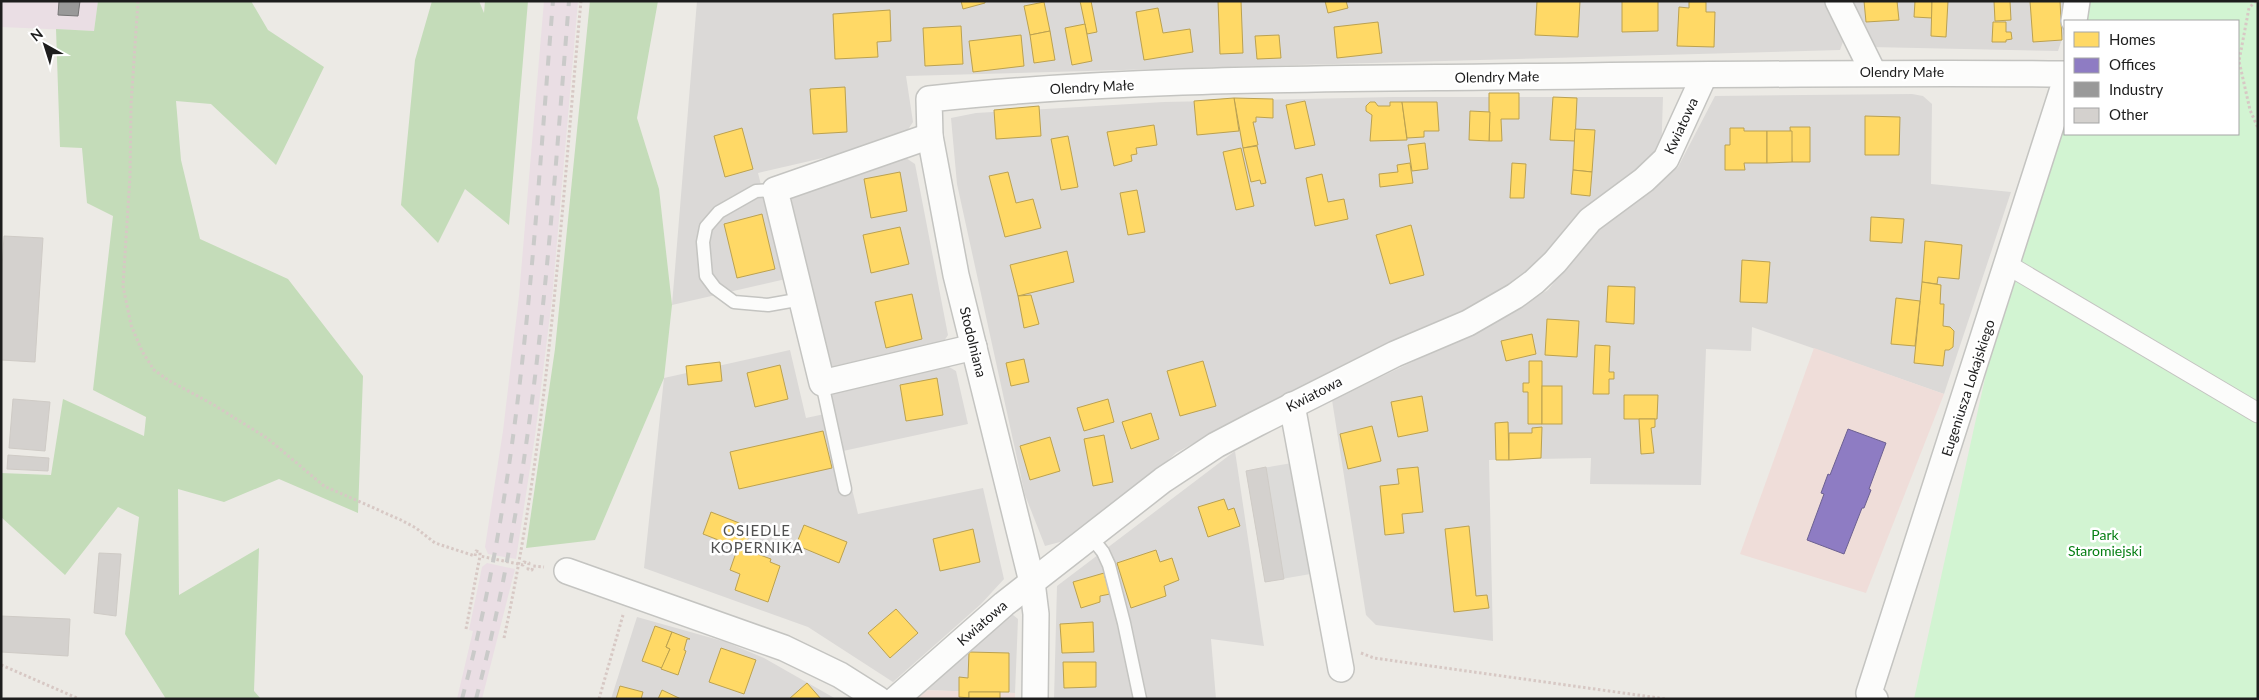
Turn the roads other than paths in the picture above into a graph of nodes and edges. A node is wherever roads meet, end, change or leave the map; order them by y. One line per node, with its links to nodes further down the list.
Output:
1 (1838, 1): 4 (street)
2 (2077, 1): 3 (street)
3 (2074, 20)
4 (1873, 72): 5 (street, Olendry Małe); 6 (street, Olendry Małe)
5 (2064, 74)
6 (1704, 76): 8 (street, Olendry Małe); 15 (street, Kwiatowa)
7 (2064, 85): 11 (street, Eugeniusza Lokajskiego)
8 (929, 99): 9 (street, Stodolniana)
9 (930, 136): 10 (street); 13 (street, Stodolniana)
10 (775, 190): 12 (street); 12 (lane)
11 (2008, 265): 16 (street); 22 (street, Eugeniusza Lokajskiego)
12 (802, 299): 14 (street)
13 (974, 347): 14 (street); 20 (street, Stodolniana)
14 (822, 383): 17 (lane)
15 (1292, 405): 18 (street, Kwiatowa); 21 (street)
16 (2258, 413)
17 (845, 489)
18 (1091, 537): 20 (street, Kwiatowa); 26 (lane)
19 (567, 571): 23 (street)
20 (1032, 582): 24 (street, Kwiatowa); 25 (street, Stodolniana)
21 (1341, 670)
22 (1872, 696)
23 (878, 699)
24 (896, 699)
25 (1035, 699)
26 (1140, 699)

